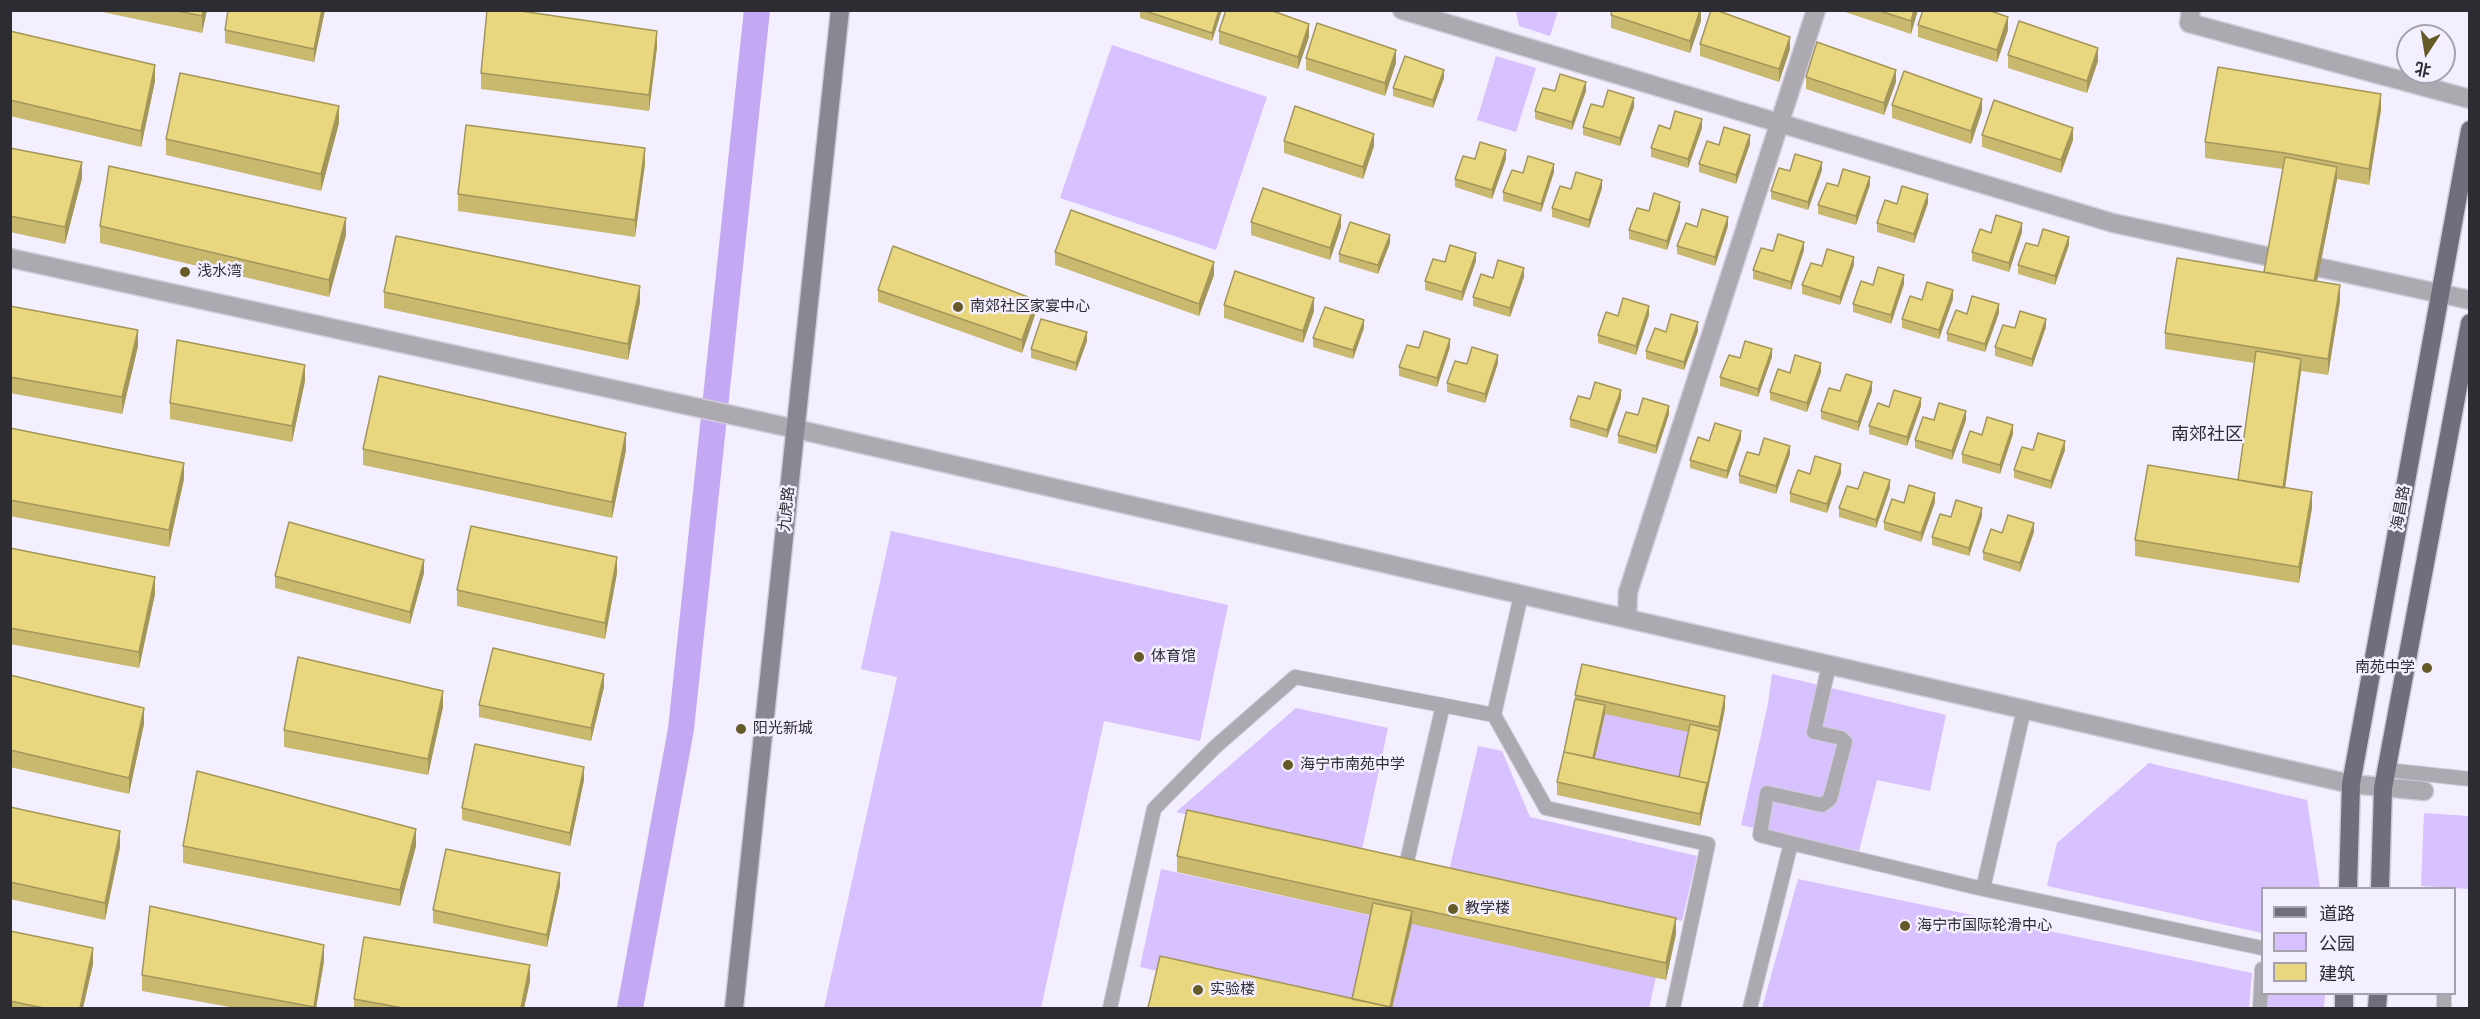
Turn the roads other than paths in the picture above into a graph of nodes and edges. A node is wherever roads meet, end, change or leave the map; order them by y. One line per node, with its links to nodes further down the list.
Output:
1 (840, 10): 12 (street, 九虎路)
2 (1402, 10): 6 (street)
3 (1816, 10): 6 (street)
4 (2191, 10): 5 (street)
5 (2469, 99)
6 (1780, 124): 9 (street); 14 (street)
7 (2469, 130): 9 (main road, 海昌路)
8 (10, 258): 12 (street)
9 (2440, 294): 10 (street); 21 (main road, 海昌路)
10 (2469, 300)
11 (2469, 323): 19 (main road)
12 (796, 429): 13 (street); 31 (street, 九虎路)
13 (1521, 595): 14 (street); 18 (lane)
14 (1627, 619): 15 (street)
15 (1829, 665): 17 (street); 24 (lane)
16 (1443, 705): 18 (lane); 25 (lane); 32 (lane)
17 (2024, 709): 21 (street); 28 (lane)
18 (1494, 715): 33 (lane)
19 (2387, 770): 20 (lane); 22 (main road)
20 (2469, 779)
21 (2351, 784): 22 (street); 26 (main road, 海昌路)
22 (2383, 788): 23 (street); 27 (main road)
23 (2424, 791)
24 (1791, 843): 28 (lane); 34 (lane)
25 (1404, 874)
26 (2348, 887)
27 (2380, 887)
28 (1983, 890): 29 (lane)
29 (2261, 948)
30 (2261, 988): 35 (lane)
31 (734, 1008)
32 (1110, 1008)
33 (1673, 1008)
34 (1750, 1008)
35 (2260, 1008)

